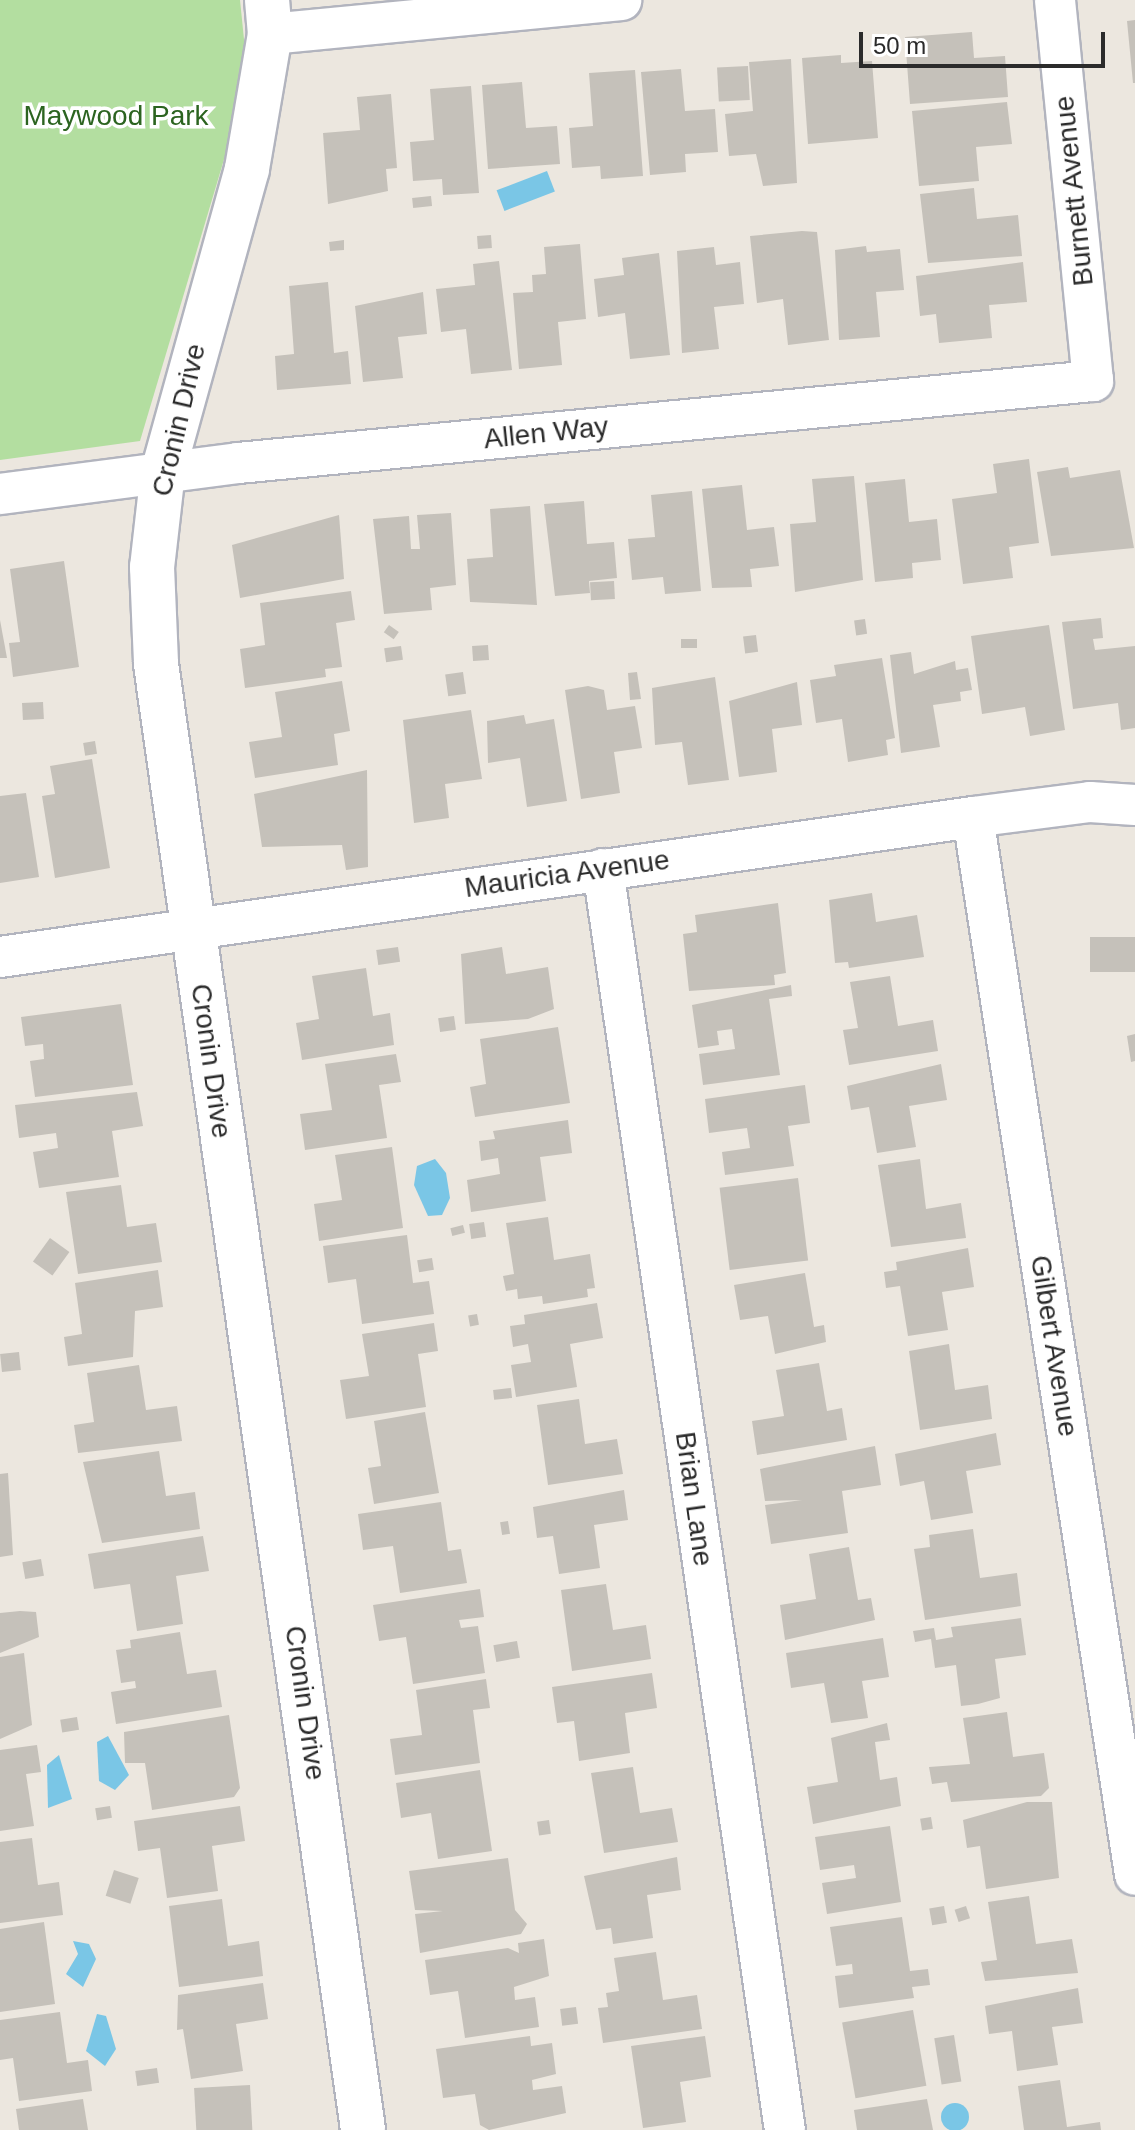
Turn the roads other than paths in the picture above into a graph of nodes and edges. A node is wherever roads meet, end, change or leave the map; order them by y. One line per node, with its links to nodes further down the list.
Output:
1 (621, 0): 3 (street)
2 (1055, 0): 4 (street, Burnett Avenue)
3 (268, 17): 5 (street, Cronin Drive)
4 (1093, 381): 5 (street, Allen Way)
5 (163, 471): 6 (street, Allen Way); 10 (street, Cronin Drive)
6 (0, 494)
7 (1135, 805): 8 (street, Mauricia Avenue)
8 (973, 817): 9 (street, Mauricia Avenue); 12 (street, Gilbert Avenue)
9 (603, 869): 10 (street, Mauricia Avenue); 14 (street, Brian Lane)
10 (192, 929): 11 (street, Mauricia Avenue); 13 (street, Cronin Drive)
11 (0, 957)
12 (1135, 1875)
13 (363, 2130)
14 (785, 2130)

